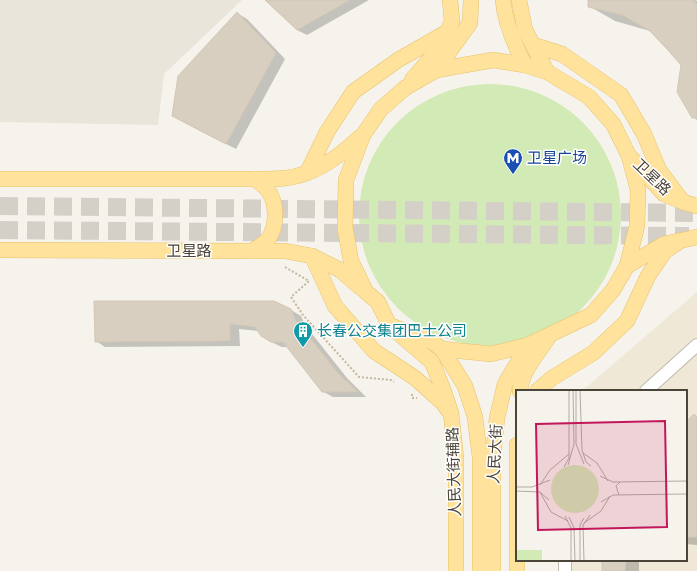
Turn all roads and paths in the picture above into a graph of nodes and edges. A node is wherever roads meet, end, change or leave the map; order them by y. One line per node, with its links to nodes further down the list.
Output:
1 (450, 0): 5 (main road)
2 (471, 0): 8 (main road)
3 (503, 0): 7 (main road)
4 (519, 0): 6 (main road)
5 (447, 32): 10 (main road); 13 (main road)
6 (532, 44): 9 (main road); 16 (main road)
7 (525, 65): 8 (main road); 9 (main road)
8 (436, 70): 10 (main road)
9 (547, 72): 12 (main road)
10 (405, 88): 11 (main road)
11 (363, 134): 13 (main road); 24 (main road)
12 (629, 156): 16 (main road, 卫星路); 22 (main road)
13 (307, 173): 15 (main road)
14 (0, 179): 15 (main road)
15 (255, 179): 20 (main road)
16 (690, 204)
17 (697, 237): 18 (main road)
18 (680, 241): 22 (main road); 32 (main road)
19 (0, 250): 20 (main road, 卫星路)
20 (252, 251): 21 (main road, 卫星路)
21 (312, 256): 24 (main road, 卫星路); 36 (main road)
22 (627, 266): 26 (main road)
23 (285, 267): 30 (path)
24 (366, 292): 25 (main road)
25 (389, 325): 29 (main road); 36 (main road, 人民大街辅路)
26 (550, 335): 27 (main road); 31 (main road)
27 (528, 345): 29 (main road); 39 (main road, 人民大街)
28 (697, 345): 33 (lane)
29 (442, 349): 38 (main road, 人民大街)
30 (396, 383)
31 (520, 390)
32 (538, 390)
33 (647, 390)
34 (413, 391): 35 (path)
35 (418, 399)
36 (450, 413): 37 (main road, 人民大街辅路)
37 (456, 571)
38 (480, 571)
39 (493, 571)

